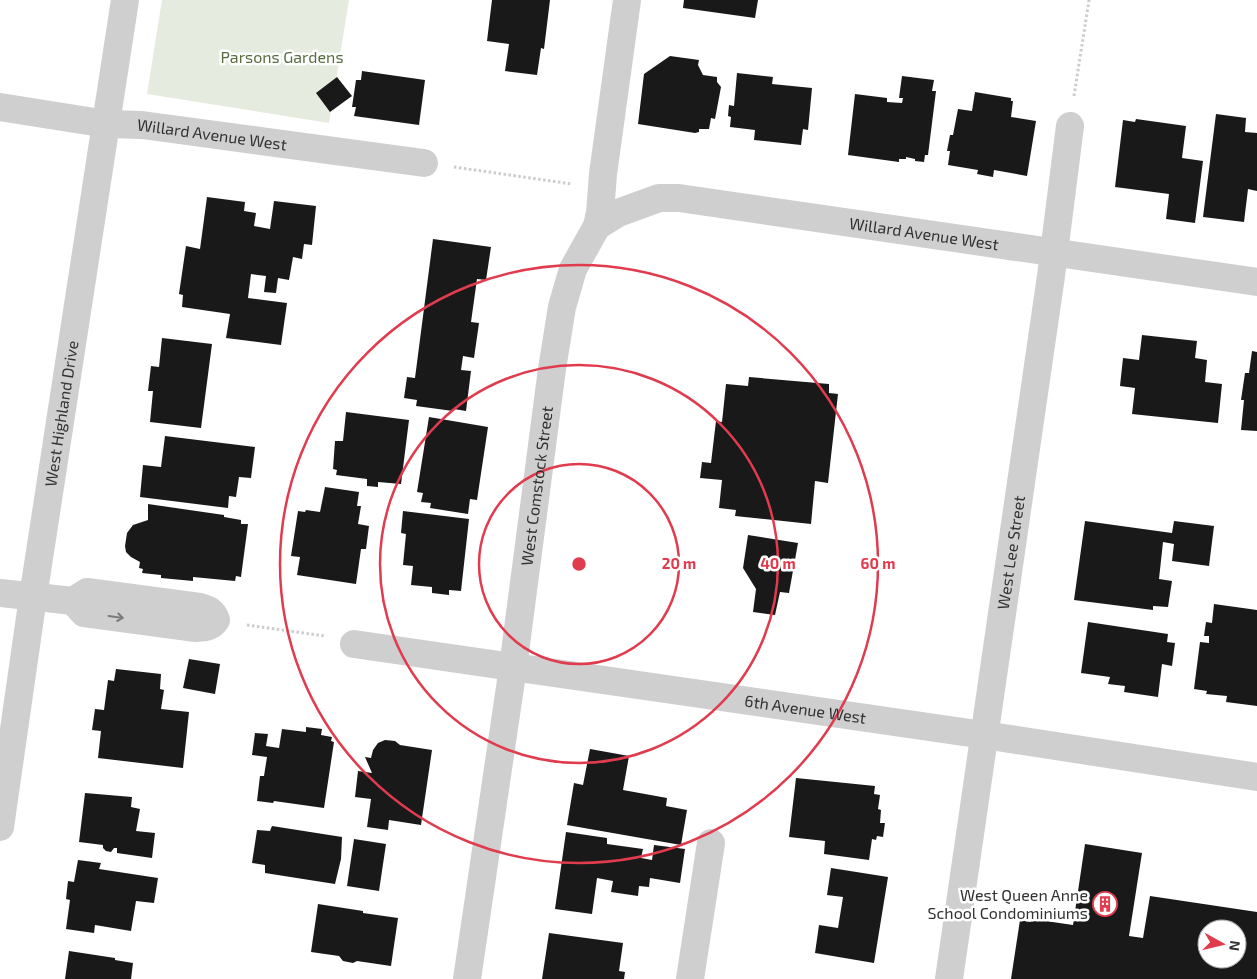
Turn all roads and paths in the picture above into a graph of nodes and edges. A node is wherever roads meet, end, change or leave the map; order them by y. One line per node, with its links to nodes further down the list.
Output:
1 (125, 0): 6 (street, West Highland Drive)
2 (626, 0): 9 (street, West Comstock Street)
3 (1088, 0): 5 (path)
4 (0, 107): 6 (street, Willard Avenue West)
5 (1072, 113): 10 (street, West Lee Street)
6 (107, 124): 7 (street, Willard Avenue West); 13 (street, West Highland Drive)
7 (435, 165): 8 (path)
8 (576, 184)
9 (597, 226): 10 (street, Willard Avenue West); 18 (street, West Comstock Street)
10 (1054, 253): 11 (street, Willard Avenue West); 19 (street, West Lee Street)
11 (1257, 282)
12 (0, 593): 13 (street)
13 (33, 597): 14 (street); 21 (street, West Highland Drive)
14 (73, 601)
15 (241, 624): 16 (path)
16 (327, 637)
17 (354, 644): 18 (street, 6th Avenue West)
18 (513, 668): 19 (street, 6th Avenue West); 23 (street, West Comstock Street)
19 (984, 735): 20 (street, 6th Avenue West); 25 (street, West Lee Street)
20 (1257, 777)
21 (0, 827)
22 (711, 844): 24 (street)
23 (467, 979)
24 (690, 979)
25 (949, 979)

